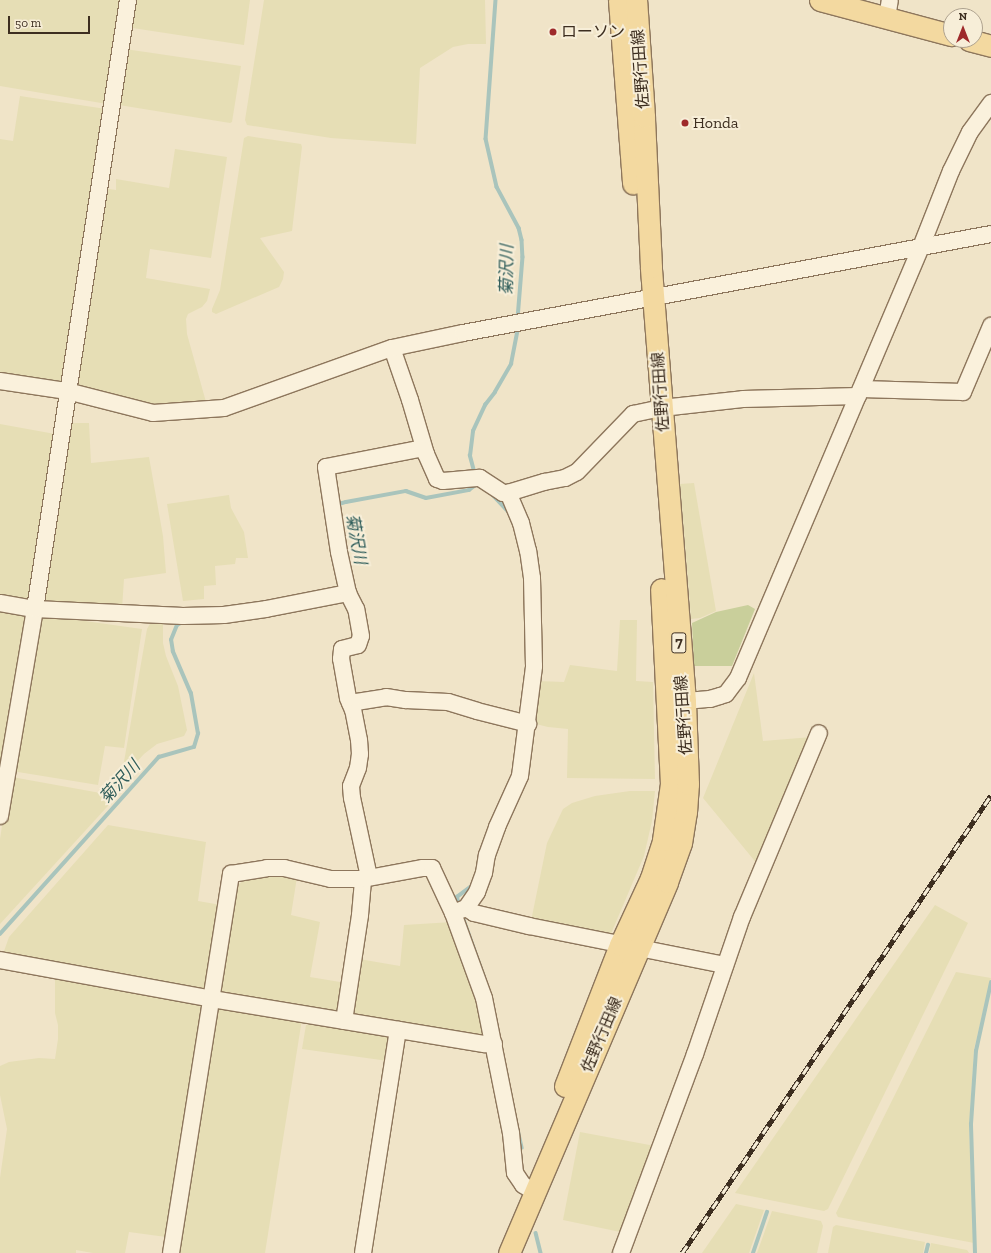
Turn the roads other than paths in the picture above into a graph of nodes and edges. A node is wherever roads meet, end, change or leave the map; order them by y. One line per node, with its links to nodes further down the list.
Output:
1 (128, 0): 14 (street)
2 (619, 0): 10 (main road, 佐野行田線 / 7)
3 (636, 0): 10 (main road, 佐野行田線 / 7)
4 (820, 0): 5 (main road)
5 (888, 9): 6 (main road)
6 (943, 32)
7 (991, 103): 9 (street)
8 (991, 234): 9 (street)
9 (921, 247): 10 (street); 15 (street)
10 (648, 298): 12 (street); 16 (main road, 佐野行田線 / 7)
11 (991, 326): 15 (street)
12 (392, 348): 14 (street); 17 (street)
13 (0, 381): 14 (street)
14 (67, 391): 21 (street)
15 (859, 393): 16 (street); 22 (street)
16 (656, 410): 18 (street); 22 (main road, 佐野行田線 / 7)
17 (426, 454): 18 (street); 19 (street)
18 (508, 493): 24 (street)
19 (348, 593): 21 (street); 23 (street)
20 (0, 603): 21 (street)
21 (35, 609): 26 (street)
22 (676, 702): 29 (main road, 佐野行田線 / 7)
23 (350, 703): 24 (street); 27 (street)
24 (528, 724): 28 (street)
25 (819, 733): 31 (street)
26 (0, 816)
27 (366, 878): 28 (street); 32 (street); 33 (street)
28 (460, 910): 29 (street); 35 (street)
29 (630, 946): 31 (street); 36 (main road, 佐野行田線 / 7)
30 (0, 960): 32 (street)
31 (725, 965): 41 (street)
32 (212, 999): 33 (street); 37 (street)
33 (344, 1021): 34 (street)
34 (398, 1030): 35 (street); 38 (street)
35 (494, 1044): 36 (street)
36 (529, 1188): 39 (main road, 佐野行田線 / 7); 40 (main road, 佐野行田線 / 7)
37 (171, 1253)
38 (363, 1253)
39 (495, 1253)
40 (509, 1253)
41 (621, 1253)

